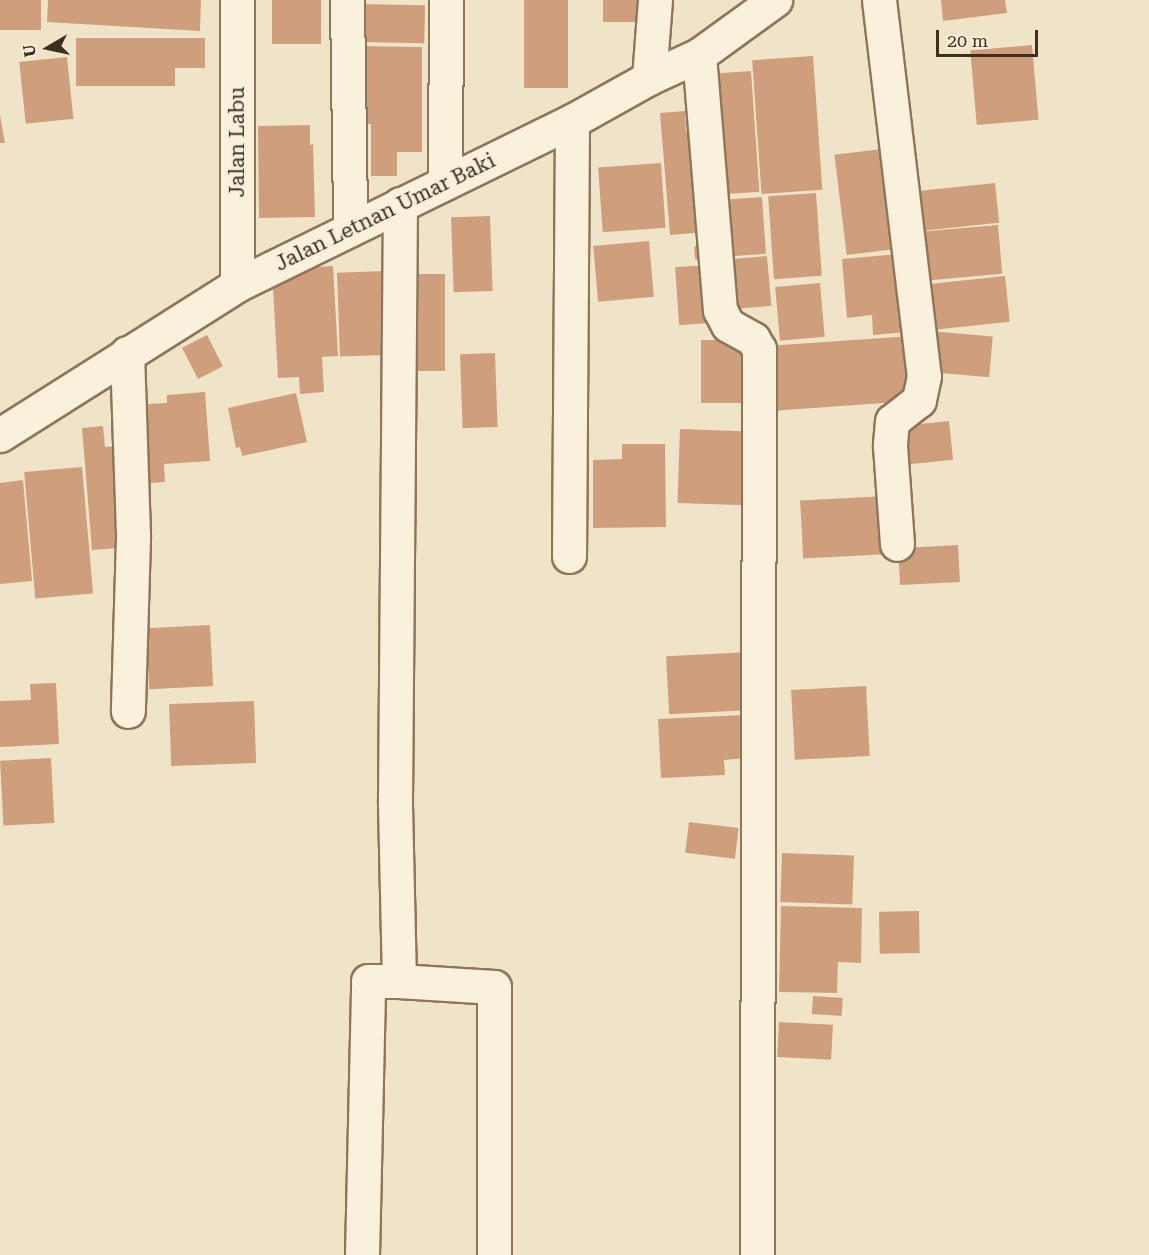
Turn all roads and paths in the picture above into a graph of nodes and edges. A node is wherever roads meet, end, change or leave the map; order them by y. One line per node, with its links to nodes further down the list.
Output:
1 (237, 0): 13 (street, Jalan Labu)
2 (347, 0): 12 (street)
3 (446, 0): 10 (street)
4 (655, 0): 8 (street)
5 (775, 0): 7 (street, Jalan Letnan Umar Baki)
6 (879, 0): 16 (street)
7 (699, 55): 8 (street, Jalan Letnan Umar Baki); 22 (street)
8 (649, 78): 9 (street, Jalan Letnan Umar Baki)
9 (572, 121): 10 (street, Jalan Letnan Umar Baki); 17 (street)
10 (445, 183): 11 (street, Jalan Letnan Umar Baki)
11 (400, 204): 12 (street, Jalan Letnan Umar Baki); 19 (street)
12 (350, 228): 13 (street, Jalan Letnan Umar Baki)
13 (237, 285): 14 (street, Jalan Letnan Umar Baki)
14 (127, 353): 15 (street, Jalan Letnan Umar Baki); 18 (street)
15 (0, 435)
16 (897, 544)
17 (569, 556)
18 (128, 711)
19 (399, 981): 20 (street); 21 (street)
20 (362, 1255)
21 (494, 1255)
22 (758, 1255)

